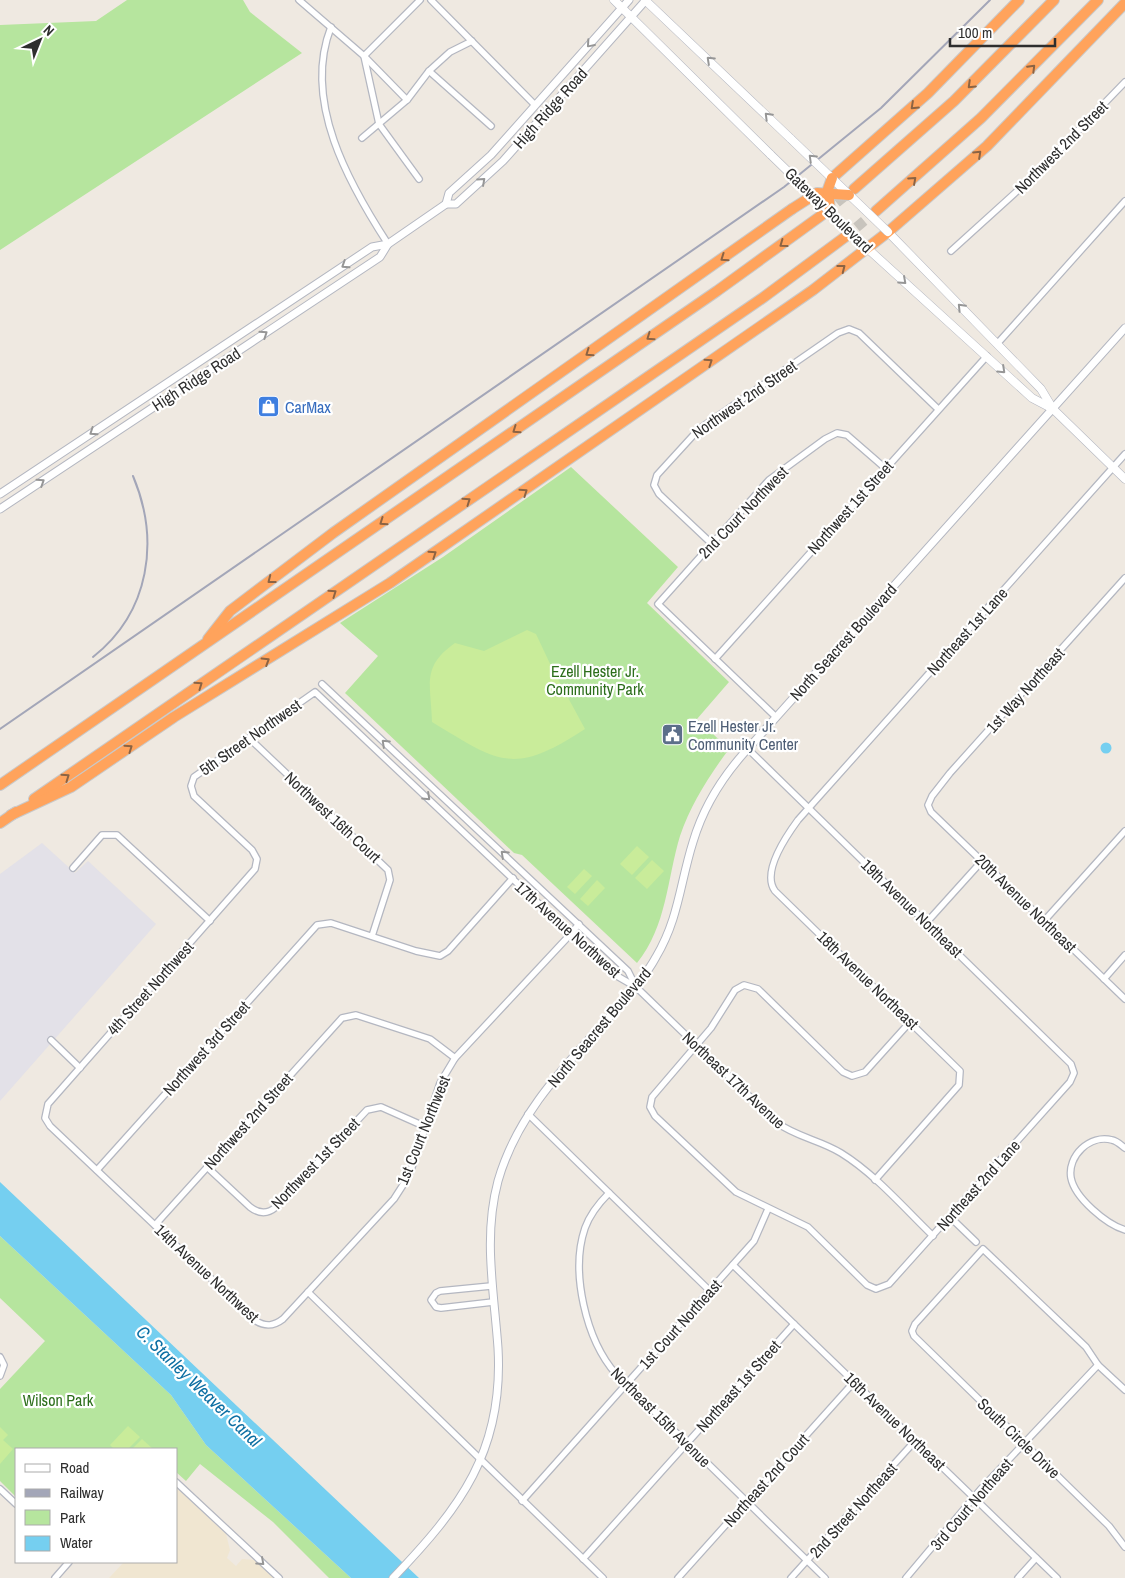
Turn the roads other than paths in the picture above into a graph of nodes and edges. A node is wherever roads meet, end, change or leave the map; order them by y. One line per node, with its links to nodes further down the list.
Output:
1 (299, 0): 13 (street)
2 (420, 0): 15 (street)
3 (431, 0): 14 (street)
4 (614, 0): 11 (main road, Gateway Boulevard)
5 (629, 0): 11 (street, High Ridge Road)
6 (646, 0): 12 (street, High Ridge Road); 25 (main road, Gateway Boulevard, one-way to 6, bridge)
7 (1020, 0): 25 (highway, one-way to 25)
8 (1054, 0): 28 (highway, one-way to 28)
9 (1098, 0): 32 (highway, one-way to 9)
10 (1125, 3): 34 (highway, one-way to 10)
11 (622, 8): 12 (main road, Gateway Boulevard); 19 (street, High Ridge Road, one-way to 19)
12 (631, 17): 24 (street, High Ridge Road); 29 (main road, Gateway Boulevard, bridge)
13 (330, 27): 15 (street); 36 (street)
14 (472, 41): 16 (street); 19 (street)
15 (364, 56): 18 (street); 20 (street)
16 (429, 72): 18 (street); 21 (street)
17 (1125, 82): 38 (street, Northwest 2nd Street)
18 (407, 100): 20 (street)
19 (535, 105): 23 (street, High Ridge Road)
20 (379, 124): 22 (street); 26 (street)
21 (491, 126)
22 (362, 138)
23 (505, 140): 24 (street); 31 (street, High Ridge Road)
24 (514, 149): 31 (street, High Ridge Road, one-way to 24)
25 (835, 175): 27 (highway, bridge); 28 (main road, Gateway Boulevard, bridge)
26 (419, 179)
27 (828, 192): 28 (highway, bridge); 29 (highway, bridge); 33 (highway, bridge)
28 (851, 192): 34 (main road, Gateway Boulevard, bridge)
29 (812, 194): 33 (main road, Gateway Boulevard, bridge); 56 (highway, one-way to 56, bridge)
30 (1125, 201): 42 (street)
31 (446, 204): 36 (street, High Ridge Road)
32 (876, 211)
33 (826, 213): 37 (main road, Gateway Boulevard, bridge); 56 (highway, one-way to 56)
34 (888, 232): 37 (highway); 42 (main road, Gateway Boulevard, one-way to 34)
35 (845, 237): 66 (highway, one-way to 35)
36 (388, 244): 39 (street, High Ridge Road, one-way to 39); 40 (street, High Ridge Road)
37 (868, 248): 43 (main road, Gateway Boulevard, one-way to 43); 66 (highway, one-way to 37)
38 (951, 250)
39 (296, 297): 40 (street); 46 (street, High Ridge Road)
40 (302, 308): 47 (street, High Ridge Road, one-way to 40)
41 (1125, 328): 45 (street, North Seacrest Boulevard)
42 (997, 344): 45 (main road, Gateway Boulevard)
43 (987, 356): 44 (street, Northwest 1st Street); 45 (main road, Gateway Boulevard, one-way to 45)
44 (938, 409): 50 (street, Northwest 1st Street); 54 (street, Northwest 2nd Street)
45 (1053, 409): 49 (main road, Gateway Boulevard); 60 (street, North Seacrest Boulevard)
46 (113, 419): 47 (street); 52 (street, High Ridge Road, one-way to 52)
47 (120, 430): 53 (street, High Ridge Road, one-way to 47)
48 (1125, 454): 49 (street, Northeast 1st Lane)
49 (1113, 467): 51 (main road, Gateway Boulevard); 65 (street, Northeast 1st Lane)
50 (885, 468): 54 (street, 2nd Court Northwest); 57 (street, Northwest 1st Street)
51 (1125, 479)
52 (0, 494): 53 (street)
53 (3, 507)
54 (711, 543): 57 (street, 2nd Court Northwest)
55 (1125, 578): 64 (street, 1st Way Northeast)
56 (201, 648): 63 (highway)
57 (715, 659): 60 (street)
58 (322, 684): 76 (street, 17th Avenue Northwest, one-way to 58)
59 (315, 692): 61 (street, 5th Street Northwest); 72 (street, 17th Avenue Northwest, one-way to 72)
60 (776, 717): 62 (street, North Seacrest Boulevard)
61 (248, 738): 69 (street, 5th Street Northwest); 78 (street, Northwest 16th Court)
62 (748, 749): 65 (street, 19th Avenue Northeast); 81 (street, North Seacrest Boulevard)
63 (0, 785)
64 (928, 805): 70 (street, 20th Avenue Northeast)
65 (808, 808): 75 (street, 19th Avenue Northeast); 83 (street, 18th Avenue Northeast)
66 (11, 815): 67 (highway)
67 (0, 823)
68 (1125, 831): 74 (street)
69 (257, 859): 73 (street, 4th Street Northwest)
70 (982, 861): 74 (street, 20th Avenue Northeast); 75 (street)
71 (73, 868): 73 (street)
72 (513, 878): 77 (street, 17th Avenue Northwest); 78 (street)
73 (210, 921): 87 (street, 4th Street Northwest)
74 (1044, 921): 80 (street, 20th Avenue Northeast)
75 (927, 922): 88 (street, 19th Avenue Northeast)
76 (579, 924): 77 (street, 1st Court Northwest); 81 (street, 17th Avenue Northwest)
77 (570, 934): 81 (street, 17th Avenue Northwest); 86 (street, 1st Court Northwest)
78 (372, 936): 94 (street, Northwest 3rd Street)
79 (1125, 955): 80 (street)
80 (1104, 979): 82 (street, 20th Avenue Northeast)
81 (636, 987): 85 (street, Northeast 17th Avenue); 89 (street, North Seacrest Boulevard)
82 (1125, 1000)
83 (910, 1022): 85 (street); 95 (street, 18th Avenue Northeast)
84 (51, 1040): 87 (street)
85 (697, 1046): 95 (street, Northeast 17th Avenue); 97 (street)
86 (454, 1058): 91 (street, 1st Court Northwest); 93 (street, Northwest 2nd Street)
87 (80, 1068): 90 (street, 4th Street Northwest)
88 (1073, 1068): 98 (street, Northeast 2nd Lane)
89 (528, 1114): 96 (street); 104 (street, North Seacrest Boulevard)
90 (45, 1118): 94 (street, 14th Avenue Northwest)
91 (426, 1127): 93 (street, Northwest 1st Street); 106 (street, 1st Court Northwest)
92 (1125, 1148): 100 (street)
93 (207, 1167): 99 (street, Northwest 2nd Street)
94 (97, 1170): 99 (street, 14th Avenue Northwest)
95 (875, 1180): 101 (street, Northeast 17th Avenue)
96 (610, 1194): 105 (street); 113 (street, Northeast 15th Avenue)
97 (768, 1209): 101 (street, Northeast 2nd Lane); 103 (street, 1st Court Northeast)
98 (950, 1217): 101 (street, Northeast 2nd Lane); 102 (street)
99 (155, 1225): 106 (street, 14th Avenue Northwest)
100 (1125, 1230)
101 (933, 1236)
102 (976, 1242)
103 (733, 1265): 105 (street, 1st Court Northeast); 108 (street, 16th Avenue Northeast)
104 (492, 1286): 107 (street, North Seacrest Boulevard); 107 (street)
105 (710, 1291): 113 (street, 1st Court Northeast)
106 (308, 1292): 118 (street)
107 (493, 1302): 118 (street, North Seacrest Boulevard)
108 (794, 1324): 112 (street, 16th Avenue Northeast); 116 (street, Northeast 1st Street)
109 (0, 1357): 111 (street)
110 (1098, 1365): 114 (street); 117 (street, 3rd Court Northeast); 117 (street, South Circle Drive)
111 (1, 1372)
112 (854, 1382): 115 (street, 16th Avenue Northeast); 123 (street, Northeast 2nd Court)
113 (626, 1384): 116 (street, Northeast 15th Avenue); 122 (street, 1st Court Northeast)
114 (1125, 1390)
115 (915, 1441): 121 (street, 16th Avenue Northeast); 128 (street, 2nd Street Northeast)
116 (686, 1443): 123 (street, Northeast 15th Avenue); 127 (street, Northeast 1st Street)
117 (1025, 1443): 121 (street, 3rd Court Northeast); 125 (street, South Circle Drive)
118 (480, 1460): 122 (street); 132 (street, North Seacrest Boulevard)
119 (178, 1484): 131 (street, one-way to 131)
120 (0, 1489): 124 (street)
121 (974, 1498): 126 (street, 16th Avenue Northeast); 137 (street, 3rd Court Northeast)
122 (522, 1501): 127 (street)
123 (747, 1501): 128 (street, Northeast 15th Avenue); 134 (street, Northeast 2nd Court)
124 (15, 1503)
125 (1125, 1547)
126 (1036, 1558): 138 (street); 139 (street, 16th Avenue Northeast)
127 (583, 1559): 133 (street)
128 (807, 1560): 135 (street, 2nd Street Northeast); 136 (street, Northeast 15th Avenue)
129 (68, 1563): 130 (street)
130 (55, 1578)
131 (279, 1578)
132 (393, 1578)
133 (602, 1578)
134 (678, 1578)
135 (791, 1578)
136 (825, 1578)
137 (906, 1578)
138 (1018, 1578)
139 (1057, 1578)

